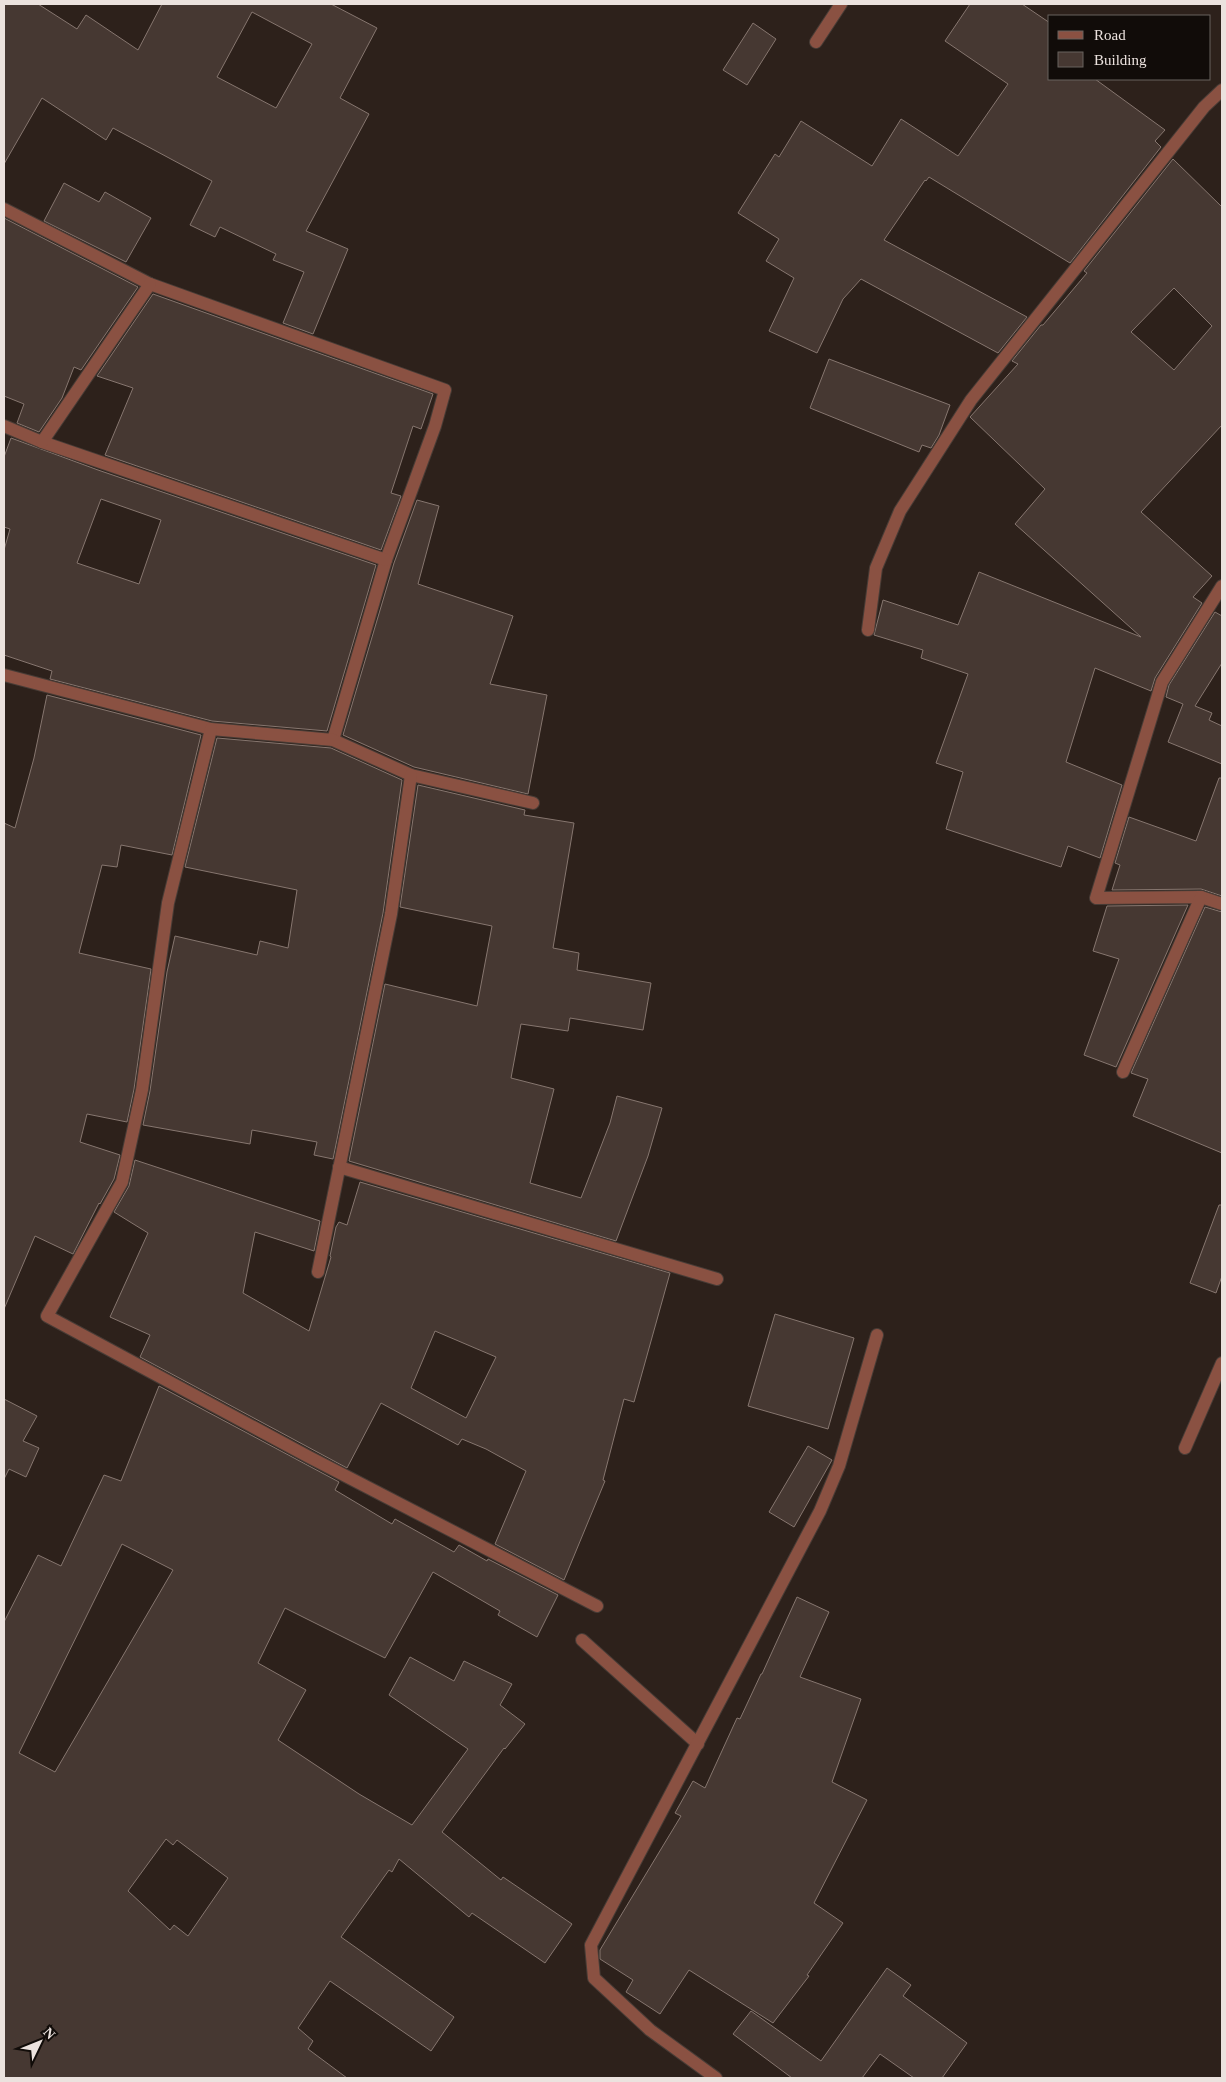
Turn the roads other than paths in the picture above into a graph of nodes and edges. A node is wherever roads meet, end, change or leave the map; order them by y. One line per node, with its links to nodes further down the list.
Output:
1 (841, 4): 2 (street)
2 (816, 42)
3 (1222, 90): 10 (street)
4 (4, 209): 5 (street)
5 (150, 284): 7 (street); 8 (street)
6 (4, 426): 7 (street)
7 (42, 442): 8 (street)
8 (386, 560): 13 (street)
9 (1222, 586): 16 (street)
10 (868, 630)
11 (4, 674): 12 (street)
12 (211, 729): 13 (street); 25 (street)
13 (333, 740): 14 (street)
14 (411, 775): 15 (street); 19 (street)
15 (533, 803)
16 (1201, 897): 17 (street); 18 (street)
17 (1222, 904)
18 (1123, 1072)
19 (339, 1167): 20 (street); 21 (street)
20 (318, 1272)
21 (717, 1278)
22 (877, 1335): 27 (street)
23 (1222, 1363): 24 (street)
24 (1186, 1448)
25 (597, 1606)
26 (582, 1640): 27 (street)
27 (698, 1744): 28 (street)
28 (716, 2078)

